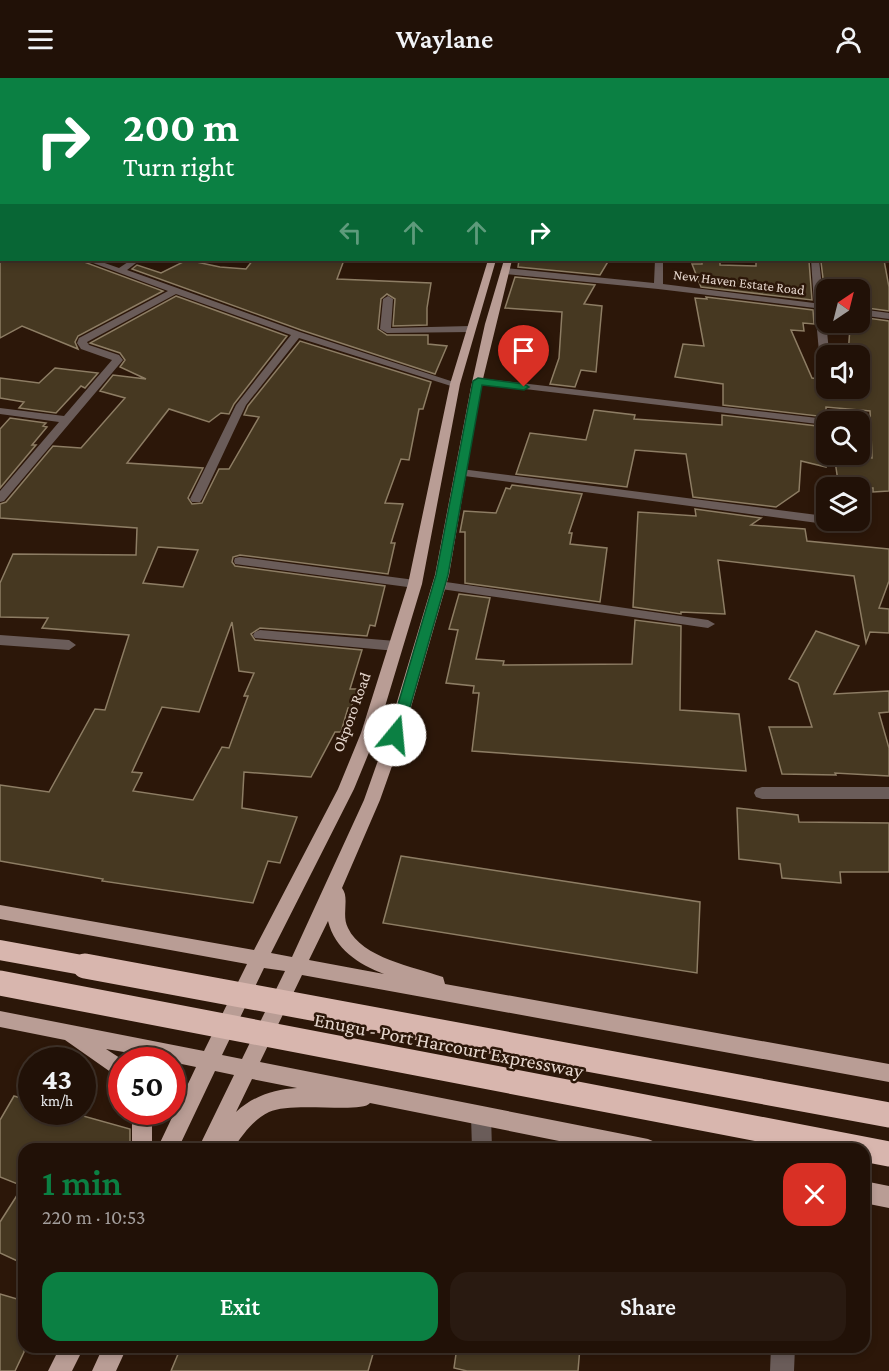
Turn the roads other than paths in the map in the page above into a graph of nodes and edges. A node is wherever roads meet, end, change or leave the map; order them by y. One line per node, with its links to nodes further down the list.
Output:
1 (92, 261): 7 (street)
2 (135, 261): 7 (street)
3 (492, 261): 15 (main road, Okporo Road)
4 (659, 261): 9 (street)
5 (815, 261): 8 (street)
6 (506, 265): 9 (street, New Haven Estate Road); 17 (main road)
7 (120, 271): 10 (street)
8 (819, 279)
9 (658, 286): 12 (street, New Haven Estate Road)
10 (175, 291): 16 (street); 20 (street)
11 (388, 299): 15 (street)
12 (816, 306)
13 (870, 313): 14 (street)
14 (889, 316)
15 (470, 329): 18 (main road, Okporo Road)
16 (297, 334): 18 (street); 24 (street)
17 (478, 381): 21 (street); 22 (main road)
18 (455, 384): 27 (main road, Okporo Road)
19 (0, 411): 20 (street)
20 (67, 420): 23 (street)
21 (816, 421)
22 (461, 473): 25 (street); 28 (main road)
23 (0, 498)
24 (196, 499)
25 (816, 519)
26 (240, 561): 27 (street)
27 (415, 584): 33 (main road, Okporo Road)
28 (439, 585): 29 (street); 36 (main road)
29 (708, 624)
30 (260, 635): 33 (street)
31 (0, 640): 32 (street)
32 (69, 645)
33 (396, 646): 39 (main road, Okporo Road)
34 (762, 793): 35 (street)
35 (889, 794)
36 (343, 866): 40 (main road); 42 (main road)
37 (0, 912): 39 (main road)
38 (0, 950): 50 (highway, Enugu - Port Harcourt Expressway, bridge)
39 (259, 959): 40 (main road); 45 (main road, Okporo Road)
40 (297, 966): 42 (main road); 47 (main road)
41 (0, 983): 59 (highway, Enugu - Port Harcourt Expressway, bridge)
42 (487, 1000): 48 (main road)
43 (0, 1019): 44 (main road)
44 (64, 1032): 45 (main road); 46 (main road)
45 (210, 1061): 47 (main road); 54 (main road, Okporo Road)
46 (108, 1062)
47 (245, 1068): 49 (main road); 55 (main road)
48 (889, 1073)
49 (401, 1099): 51 (main road); 56 (main road)
50 (889, 1115)
51 (481, 1116): 57 (street); 58 (main road)
52 (142, 1125): 53 (main road)
53 (142, 1143)
54 (170, 1143)
55 (211, 1143)
56 (225, 1143)
57 (482, 1143)
58 (618, 1143)
59 (832, 1143)
60 (870, 1150): 61 (highway, Enugu - Port Harcourt Expressway, bridge)
61 (889, 1154)
62 (870, 1193): 63 (main road)
63 (889, 1197)
64 (69, 1353): 67 (main road)
65 (112, 1353): 68 (main road)
66 (783, 1353): 69 (street)
67 (60, 1371)
68 (104, 1371)
69 (782, 1371)

